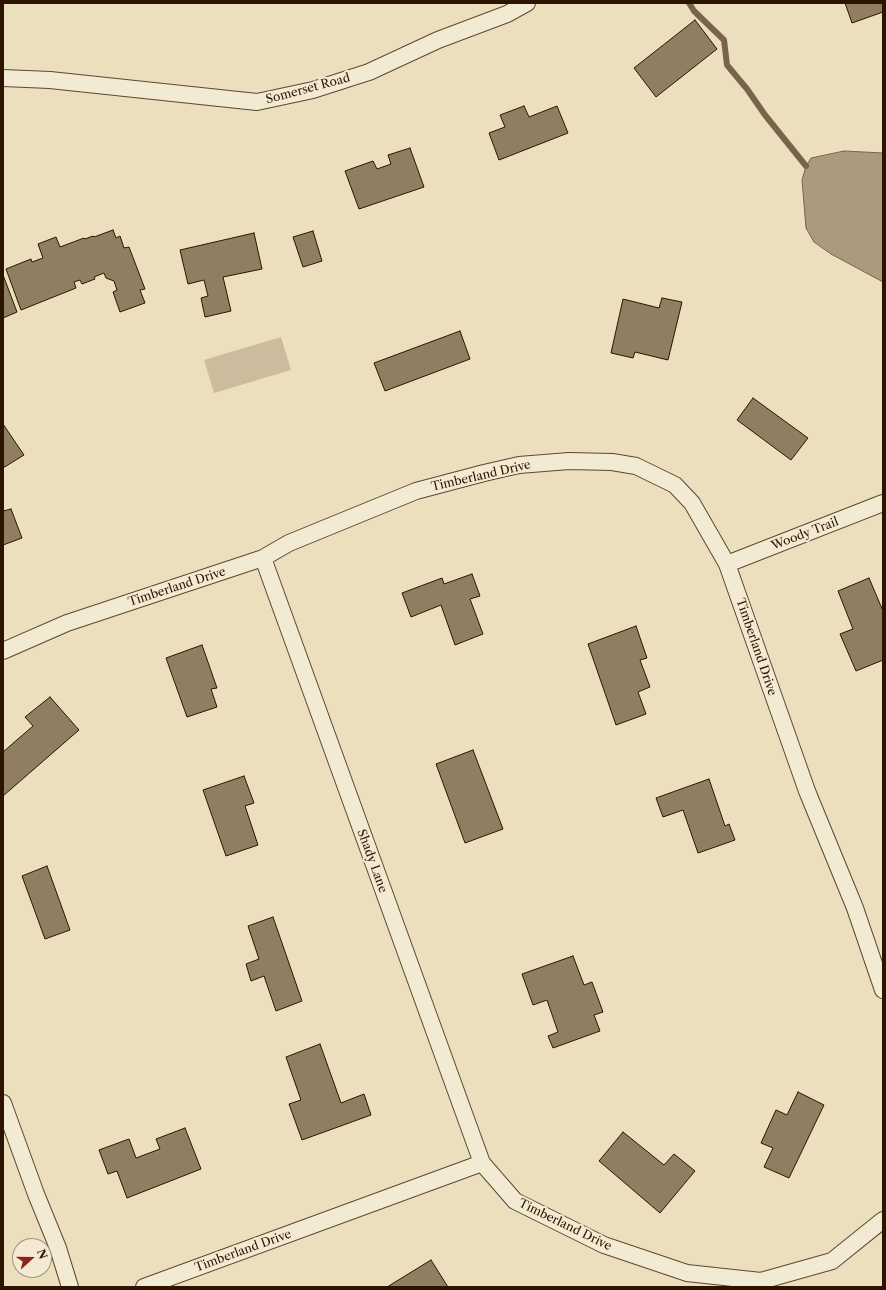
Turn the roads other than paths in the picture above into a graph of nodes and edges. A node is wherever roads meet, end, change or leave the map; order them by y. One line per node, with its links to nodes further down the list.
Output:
1 (527, 3): 2 (street, Somerset Road)
2 (3, 78)
3 (883, 503): 5 (street, Woody Trail)
4 (263, 558): 5 (street, Timberland Drive); 6 (street, Timberland Drive); 9 (street, Shady Lane)
5 (727, 564): 7 (street, Timberland Drive)
6 (3, 651)
7 (883, 990)
8 (3, 1103): 11 (street)
9 (482, 1163): 10 (street, Timberland Drive); 12 (street, Timberland Drive)
10 (883, 1220)
11 (70, 1287)
12 (144, 1287)

